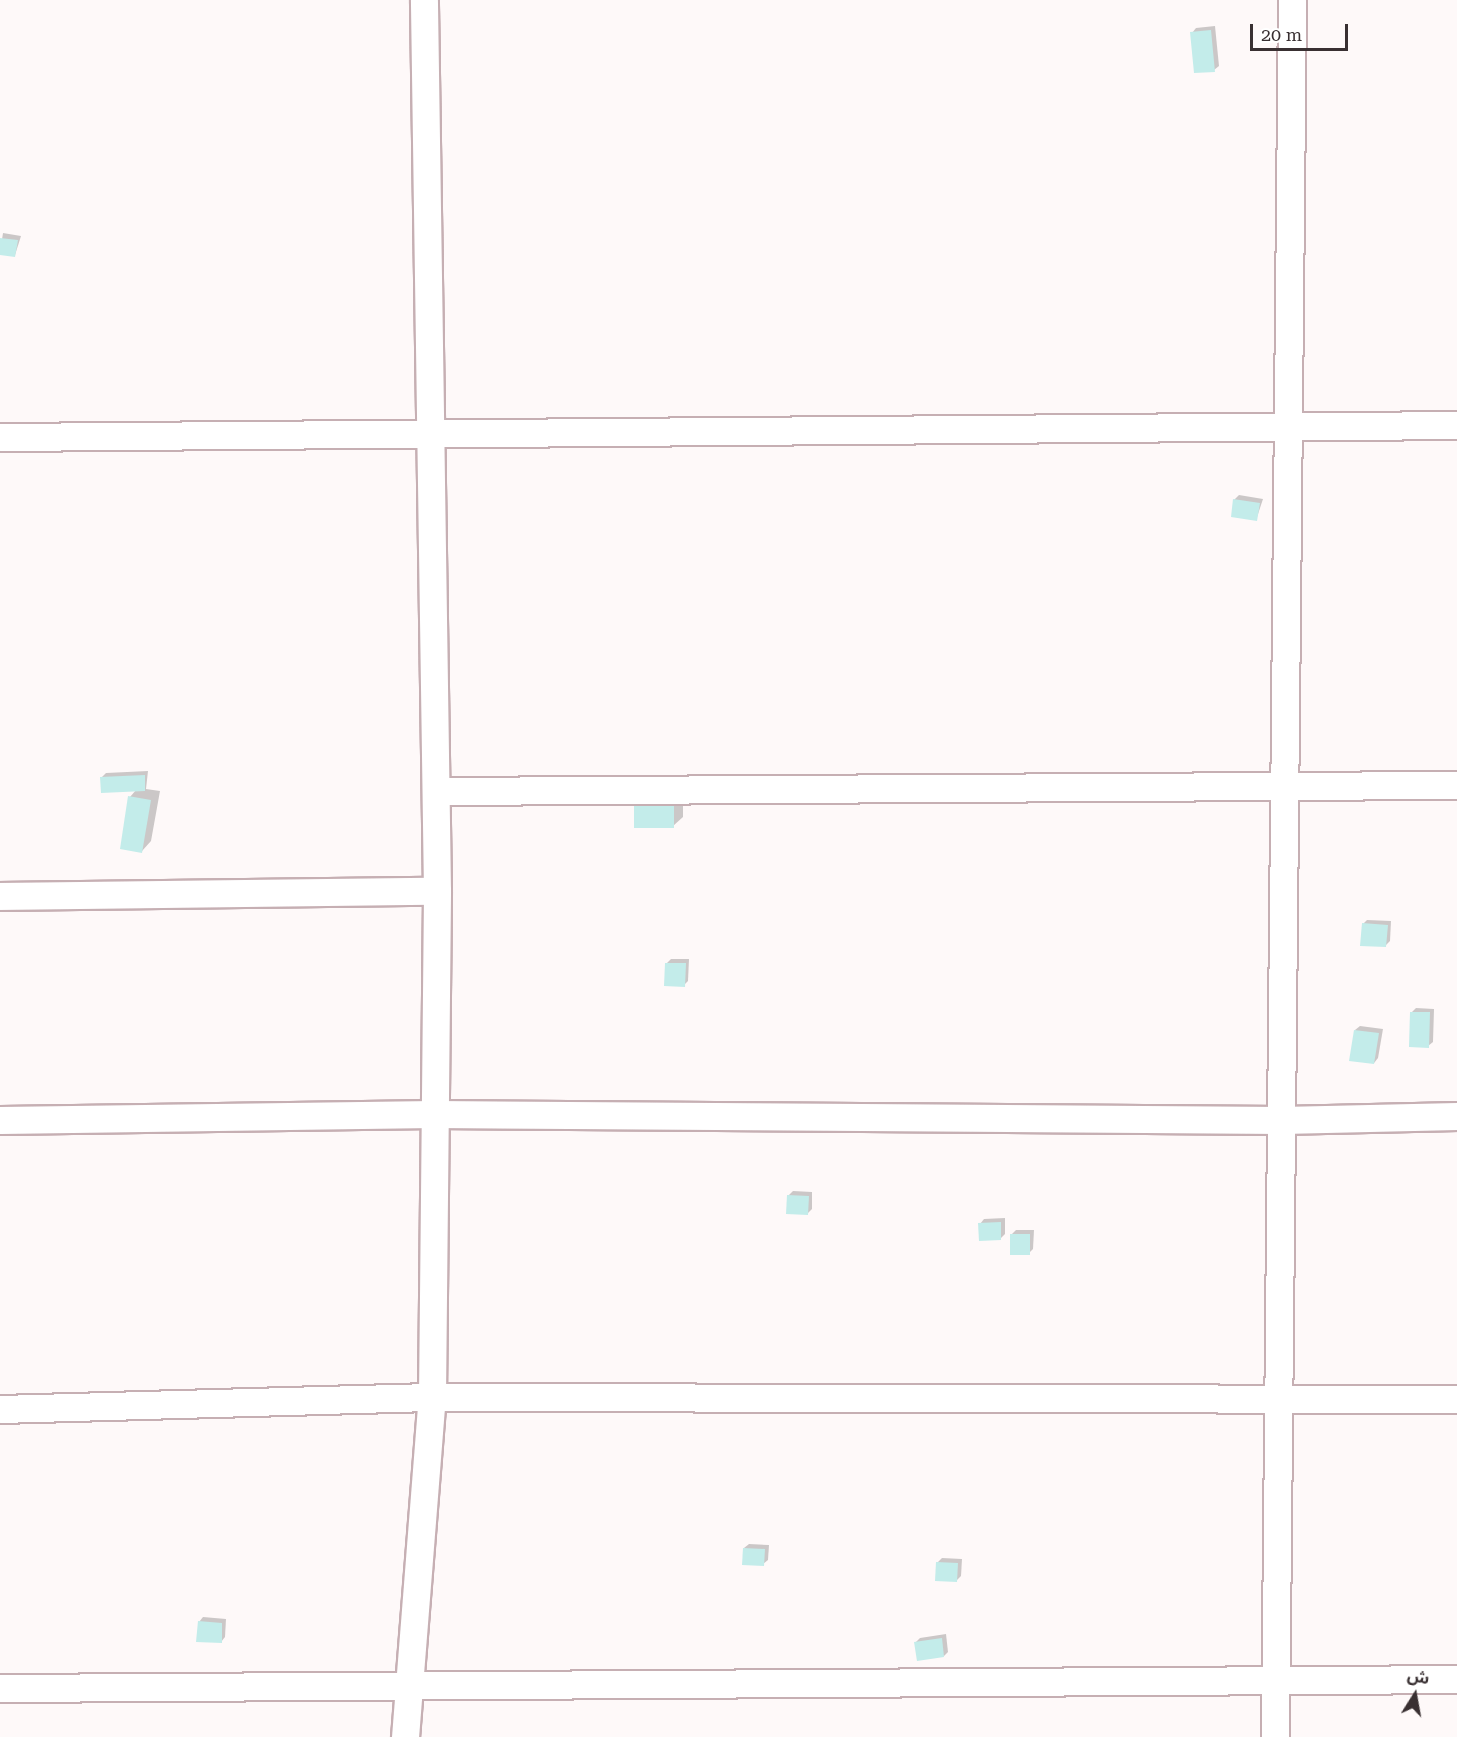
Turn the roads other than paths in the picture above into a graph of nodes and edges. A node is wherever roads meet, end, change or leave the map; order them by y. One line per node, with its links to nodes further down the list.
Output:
1 (424, 0): 5 (street)
2 (1292, 0): 4 (street)
3 (1457, 425): 4 (street)
4 (1289, 426): 5 (street); 8 (street)
5 (431, 434): 6 (street); 9 (street)
6 (0, 437)
7 (1457, 784): 8 (street)
8 (1284, 786): 9 (street); 15 (street)
9 (436, 790): 10 (street)
10 (437, 891): 11 (street); 12 (street)
11 (0, 896)
12 (434, 1114): 14 (street); 15 (street); 16 (street)
13 (1457, 1116): 15 (street)
14 (0, 1120)
15 (1282, 1120): 18 (street)
16 (432, 1397): 18 (street); 19 (street); 22 (street)
17 (1457, 1399): 18 (street)
18 (1279, 1400): 21 (street)
19 (0, 1408)
20 (1457, 1679): 21 (street)
21 (1275, 1682): 22 (street); 25 (street)
22 (410, 1683): 23 (street); 24 (street)
23 (0, 1688)
24 (405, 1737)
25 (1275, 1737)

